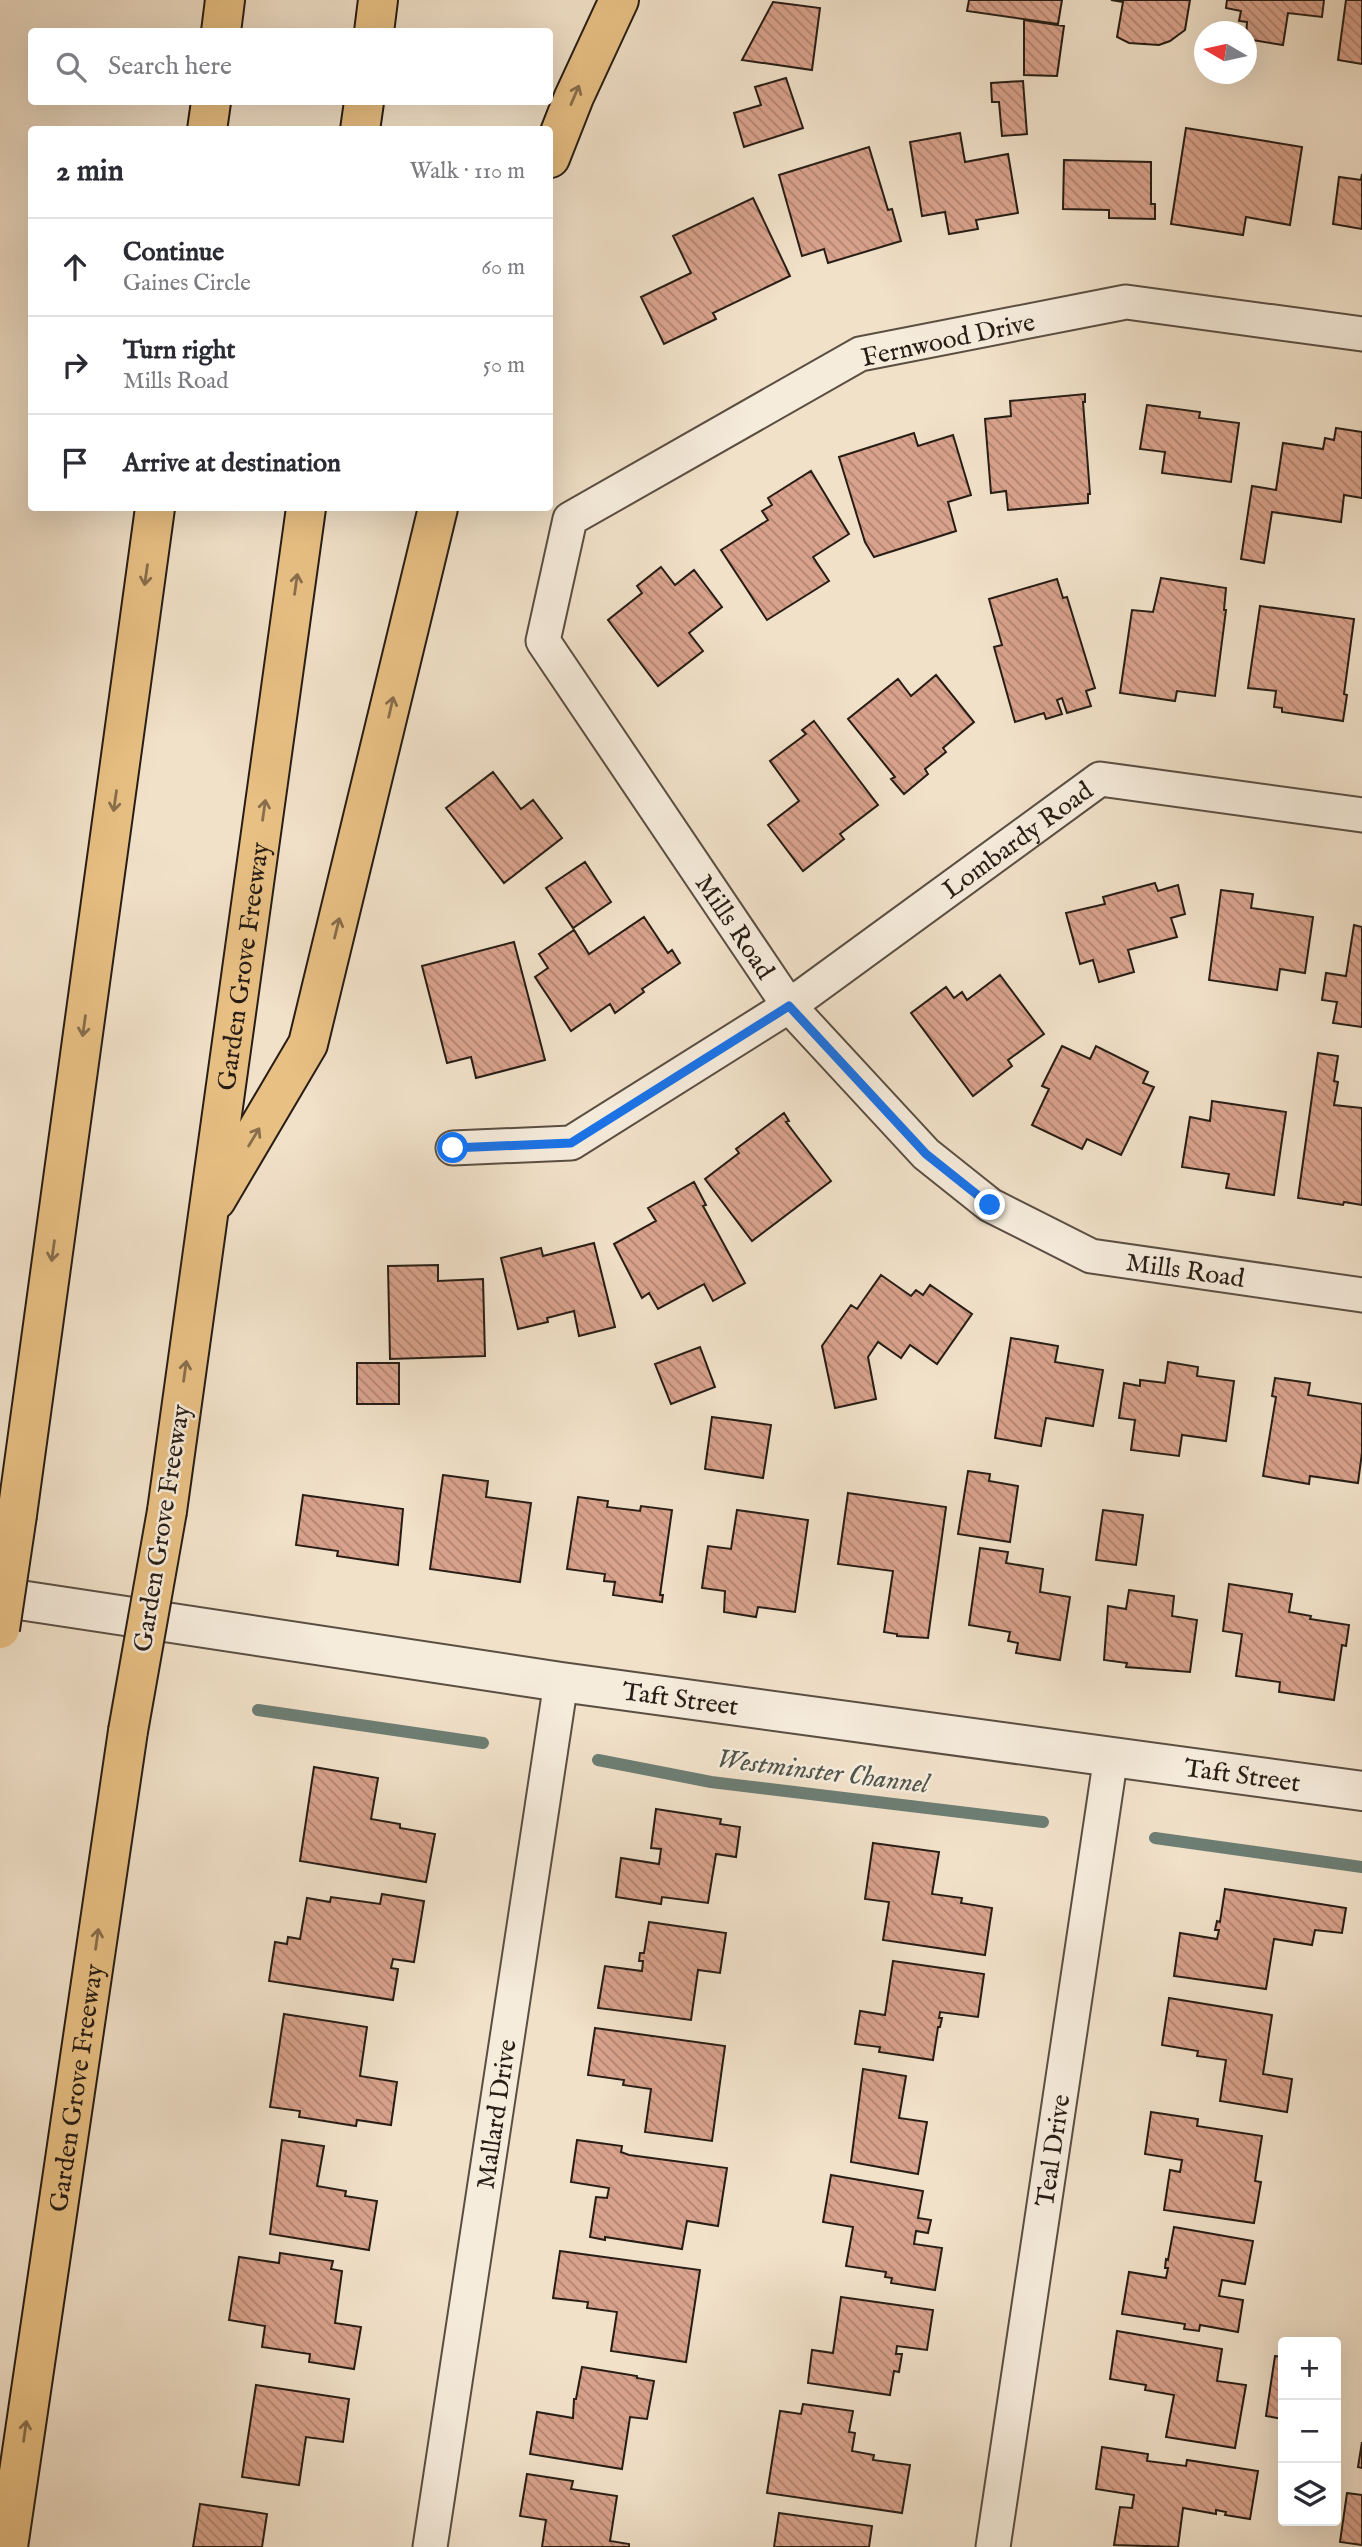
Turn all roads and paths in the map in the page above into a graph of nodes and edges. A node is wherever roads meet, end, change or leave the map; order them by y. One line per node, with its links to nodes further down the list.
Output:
1 (225, 0): 4 (highway)
2 (378, 0): 5 (highway)
3 (619, 0): 10 (highway, one-way to 3)
4 (222, 28)
5 (374, 28)
6 (211, 105): 8 (highway)
7 (364, 105): 9 (highway)
8 (208, 126)
9 (361, 126)
10 (553, 150)
11 (1362, 334): 15 (street, Fernwood Drive)
12 (155, 511): 22 (highway, one-way to 22, bridge)
13 (306, 511): 19 (highway, Garden Grove Freeway, one-way to 13)
14 (438, 511): 19 (highway, one-way to 14)
15 (543, 641): 17 (street, Mills Road)
16 (1362, 815): 17 (street, Lombardy Road)
17 (789, 1006): 18 (street, Lombardy Road); 20 (street, Mills Road)
18 (453, 1148)
19 (206, 1217): 26 (highway, Garden Grove Freeway, one-way to 19, bridge)
20 (1362, 1295)
21 (0, 1597): 23 (street, Taft Street)
22 (0, 1629)
23 (561, 1682): 24 (street, Taft Street); 27 (street, Mallard Drive)
24 (1111, 1756): 25 (street, Taft Street); 28 (street, Teal Drive)
25 (1362, 1791)
26 (8, 2547)
27 (430, 2547)
28 (993, 2547)

